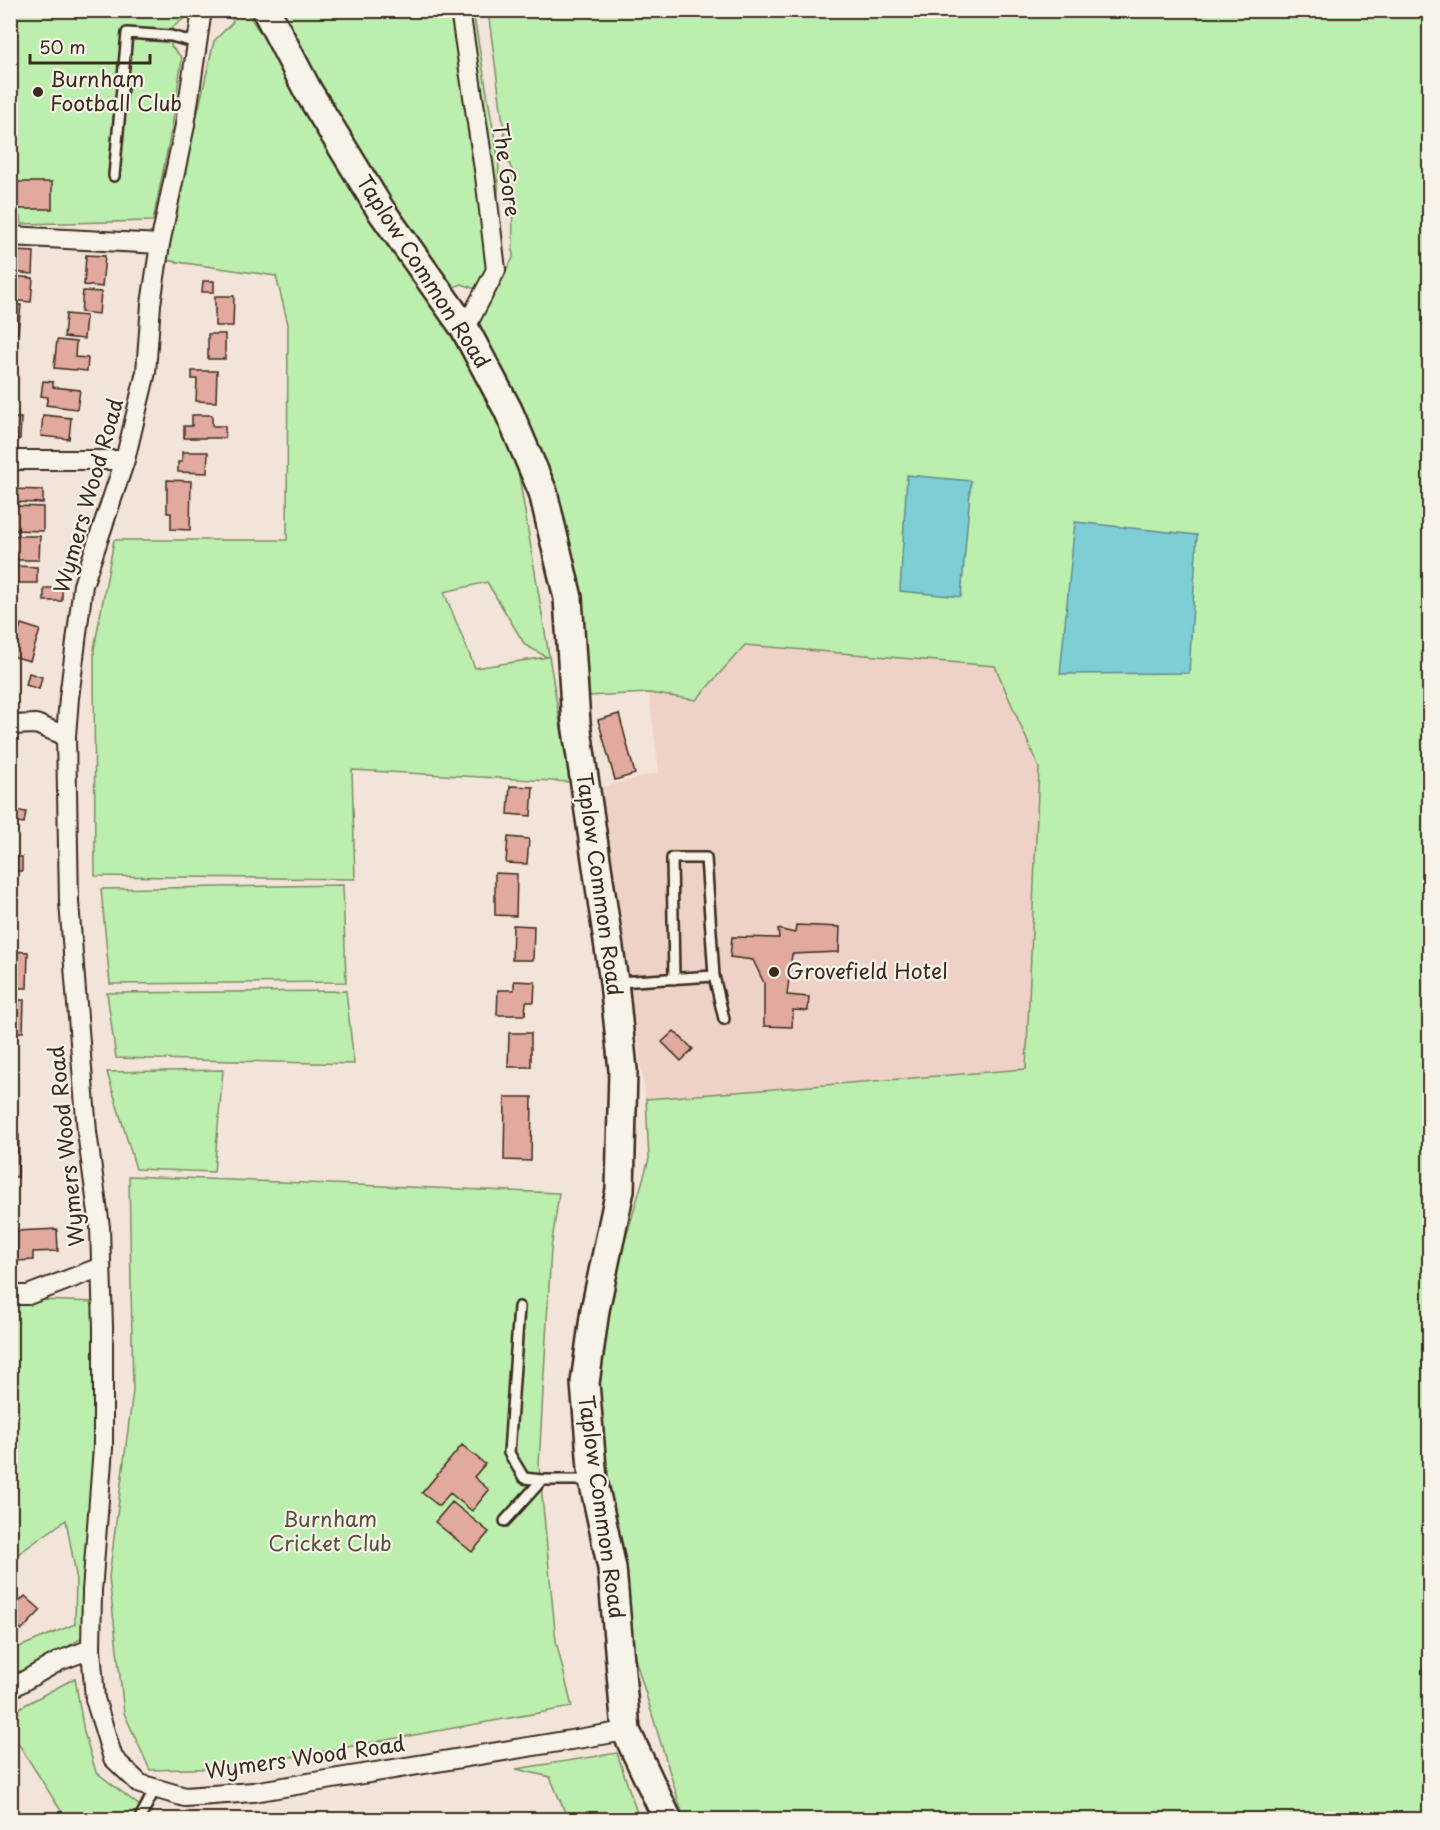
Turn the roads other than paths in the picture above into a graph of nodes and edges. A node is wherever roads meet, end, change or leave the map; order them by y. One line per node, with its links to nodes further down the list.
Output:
1 (202, 10): 4 (street, Wymers Wood Road)
2 (266, 10): 8 (street, Taplow Common Road)
3 (460, 10): 8 (street, The Gore)
4 (197, 43): 5 (lane); 7 (street, Wymers Wood Road)
5 (114, 176)
6 (10, 236): 7 (street)
7 (160, 244): 10 (street, Wymers Wood Road)
8 (465, 329): 17 (street, Taplow Common Road)
9 (10, 460): 10 (street)
10 (125, 460): 11 (street, Wymers Wood Road)
11 (69, 698): 12 (street); 14 (street, Wymers Wood Road)
12 (36, 724): 13 (street); 14 (street)
13 (10, 725)
14 (66, 736): 19 (street, Wymers Wood Road)
15 (714, 976): 16 (lane); 16 (lane); 18 (lane)
16 (674, 979): 17 (lane)
17 (614, 982): 23 (street, Taplow Common Road)
18 (724, 1019)
19 (101, 1267): 20 (street); 25 (street, Wymers Wood Road)
20 (10, 1295)
21 (519, 1307): 22 (lane)
22 (542, 1480): 23 (lane); 24 (lane)
23 (593, 1480): 27 (street, Taplow Common Road)
24 (505, 1521)
25 (92, 1649): 26 (street); 28 (street, Wymers Wood Road)
26 (10, 1689)
27 (626, 1731): 28 (street, Wymers Wood Road); 30 (street, Taplow Common Road)
28 (155, 1789): 29 (lane)
29 (139, 1820)
30 (668, 1820)

